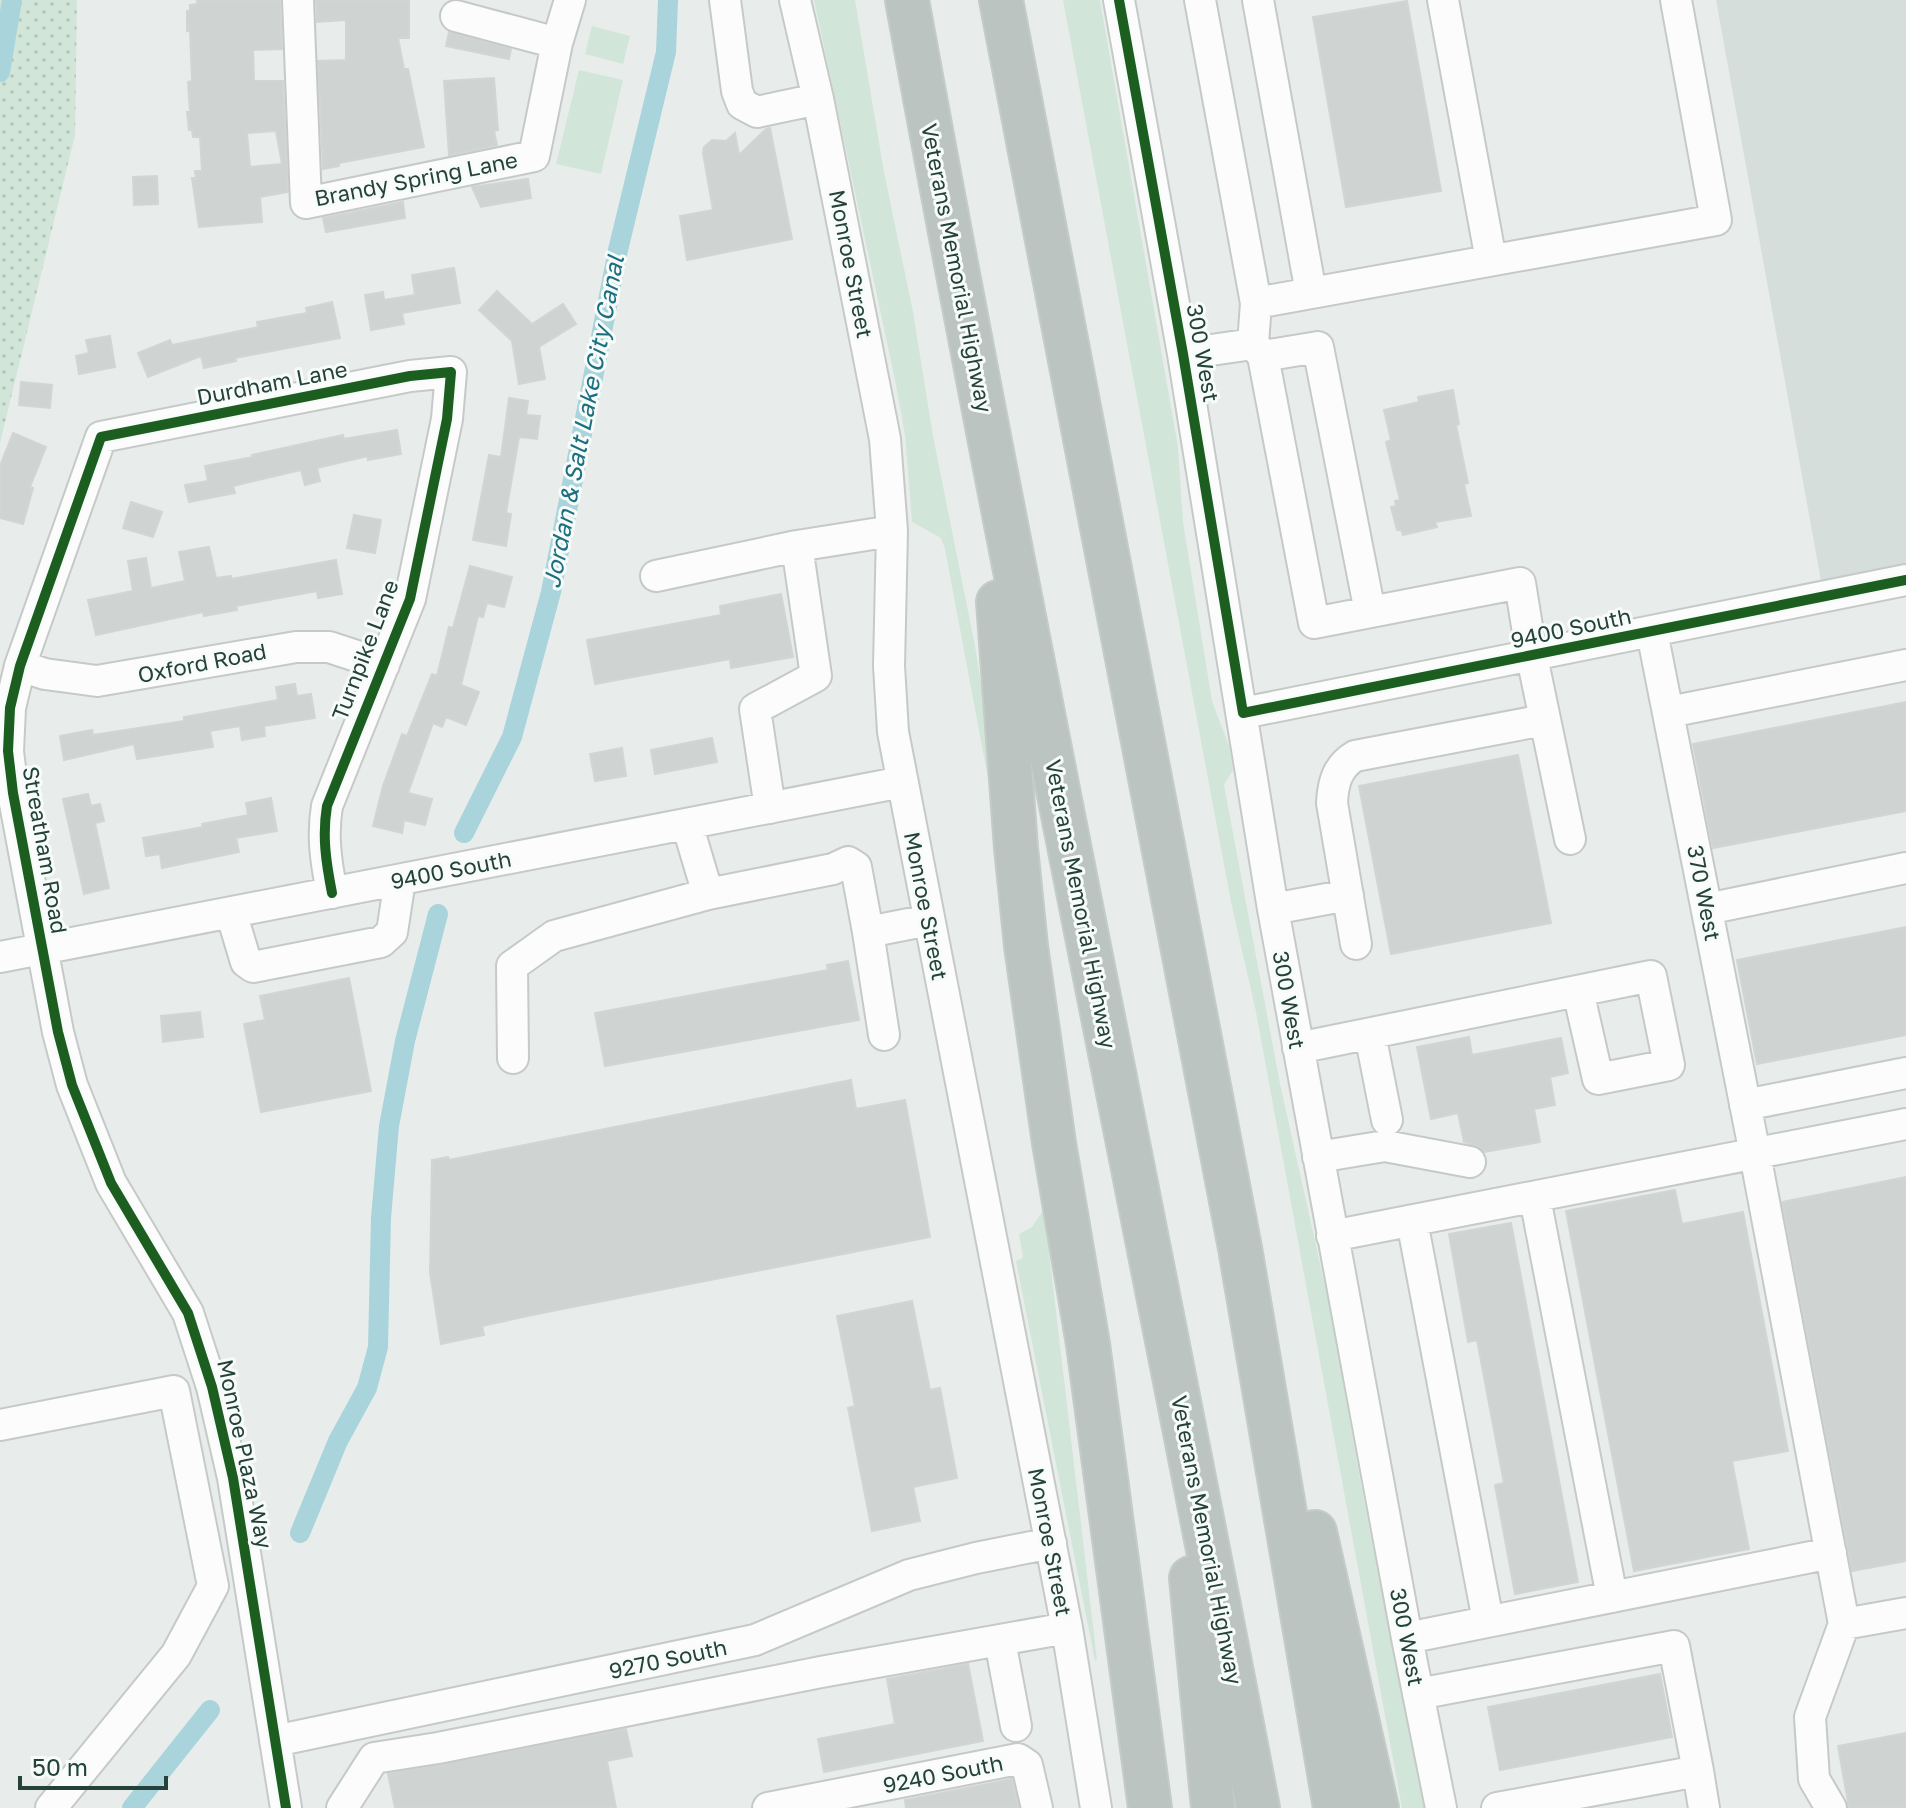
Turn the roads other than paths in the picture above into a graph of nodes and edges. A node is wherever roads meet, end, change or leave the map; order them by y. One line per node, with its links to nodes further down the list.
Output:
1 (298, 0): 13 (street, Brandy Spring Lane)
2 (570, 0): 13 (street)
3 (725, 0): 14 (street)
4 (795, 0): 14 (street, Monroe Street)
5 (907, 0): 18 (highway, Veterans Memorial Highway)
6 (1001, 0): 68 (highway)
7 (1119, 0): 20 (street, 300 West)
8 (1200, 0): 17 (street)
9 (1258, 0): 16 (street)
10 (1443, 0): 15 (street)
11 (1676, 0): 15 (street)
12 (456, 16): 13 (street)
13 (557, 43)
14 (818, 99): 23 (street, Monroe Street)
15 (1491, 260): 16 (street)
16 (1311, 293): 17 (street)
17 (1256, 303): 19 (street)
18 (964, 311): 69 (highway, Veterans Memorial Highway); 91 (highway)
19 (1258, 350): 20 (street); 27 (street); 27 (street)
20 (1183, 354): 34 (street, 300 West)
21 (451, 372): 22 (street, Durdham Lane); 30 (street, Turnpike Lane)
22 (101, 437): 32 (street, Streatham Road)
23 (892, 531): 24 (street); 36 (street, Monroe Street)
24 (797, 546): 25 (street); 37 (street)
25 (656, 576)
26 (1906, 580): 28 (street, 9400 South)
27 (1370, 612): 29 (street)
28 (1652, 632): 29 (street, 9400 South); 33 (street, 370 West)
29 (1532, 657): 34 (street, 9400 South); 35 (street)
30 (384, 665): 32 (street, Oxford Road); 42 (street, Turnpike Lane)
31 (1906, 665): 33 (street)
32 (20, 666): 51 (street, Streatham Road)
33 (1669, 712): 46 (street, 370 West)
34 (1243, 713): 45 (street, 300 West)
35 (1544, 720): 39 (street); 44 (street)
36 (902, 782): 37 (street, 9400 South); 48 (street, Monroe Street)
37 (770, 808): 38 (street, 9400 South)
38 (687, 824): 41 (street, 9400 South); 43 (street)
39 (1570, 839)
40 (1906, 868): 46 (street)
41 (400, 880): 42 (street, 9400 South); 47 (street)
42 (332, 893): 47 (street, 9400 South)
43 (708, 894): 49 (street); 57 (street)
44 (1348, 895): 45 (street); 50 (street)
45 (1273, 909): 56 (street, 300 West)
46 (1707, 909): 59 (street, 370 West)
47 (231, 912): 51 (street, 9400 South)
48 (929, 920): 49 (street); 71 (street, Monroe Street)
49 (868, 932): 55 (street)
50 (1356, 944)
51 (43, 948): 52 (street, 9400 South); 82 (street, Monroe Plaza Way)
52 (0, 957)
53 (1578, 991): 54 (street)
54 (1370, 1034): 56 (street); 60 (street)
55 (884, 1035)
56 (1298, 1048): 63 (street, 300 West)
57 (513, 1058)
58 (1906, 1073): 59 (street)
59 (1745, 1105): 62 (street, 370 West)
60 (1387, 1120)
61 (1906, 1124): 62 (street)
62 (1755, 1154): 65 (street); 72 (street, 370 West)
63 (1318, 1157): 64 (street); 67 (street, 300 West)
64 (1470, 1162)
65 (1535, 1198): 66 (street); 73 (street)
66 (1412, 1221): 67 (street); 75 (street)
67 (1332, 1236): 78 (street, 300 West)
68 (1240, 1248): 94 (highway); 95 (highway)
69 (1170, 1344): 92 (highway); 93 (highway, Veterans Memorial Highway)
70 (0, 1425): 85 (street)
71 (1051, 1543): 77 (street, Monroe Street); 82 (street, 9270 South)
72 (1831, 1553): 73 (street); 76 (street, 370 West)
73 (1612, 1597): 75 (street)
74 (1906, 1613): 76 (street)
75 (1488, 1621): 78 (street)
76 (1844, 1624): 99 (street)
77 (1067, 1628): 79 (street); 90 (street, Monroe Street)
78 (1407, 1638): 80 (street, 300 West)
79 (1000, 1641): 81 (street); 87 (street)
80 (1418, 1694): 83 (street); 96 (street, 300 West)
81 (1016, 1726)
82 (275, 1741): 86 (street, Monroe Plaza Way)
83 (1698, 1771): 97 (street); 98 (street)
84 (877, 1798): 88 (street, 9240 South); 89 (street, 9240 South)
85 (51, 1808)
86 (286, 1808)
87 (342, 1808)
88 (768, 1808)
89 (1037, 1808)
90 (1096, 1808)
91 (1150, 1808)
92 (1213, 1808)
93 (1258, 1808)
94 (1335, 1808)
95 (1377, 1808)
96 (1441, 1808)
97 (1497, 1808)
98 (1704, 1808)
99 (1831, 1808)

